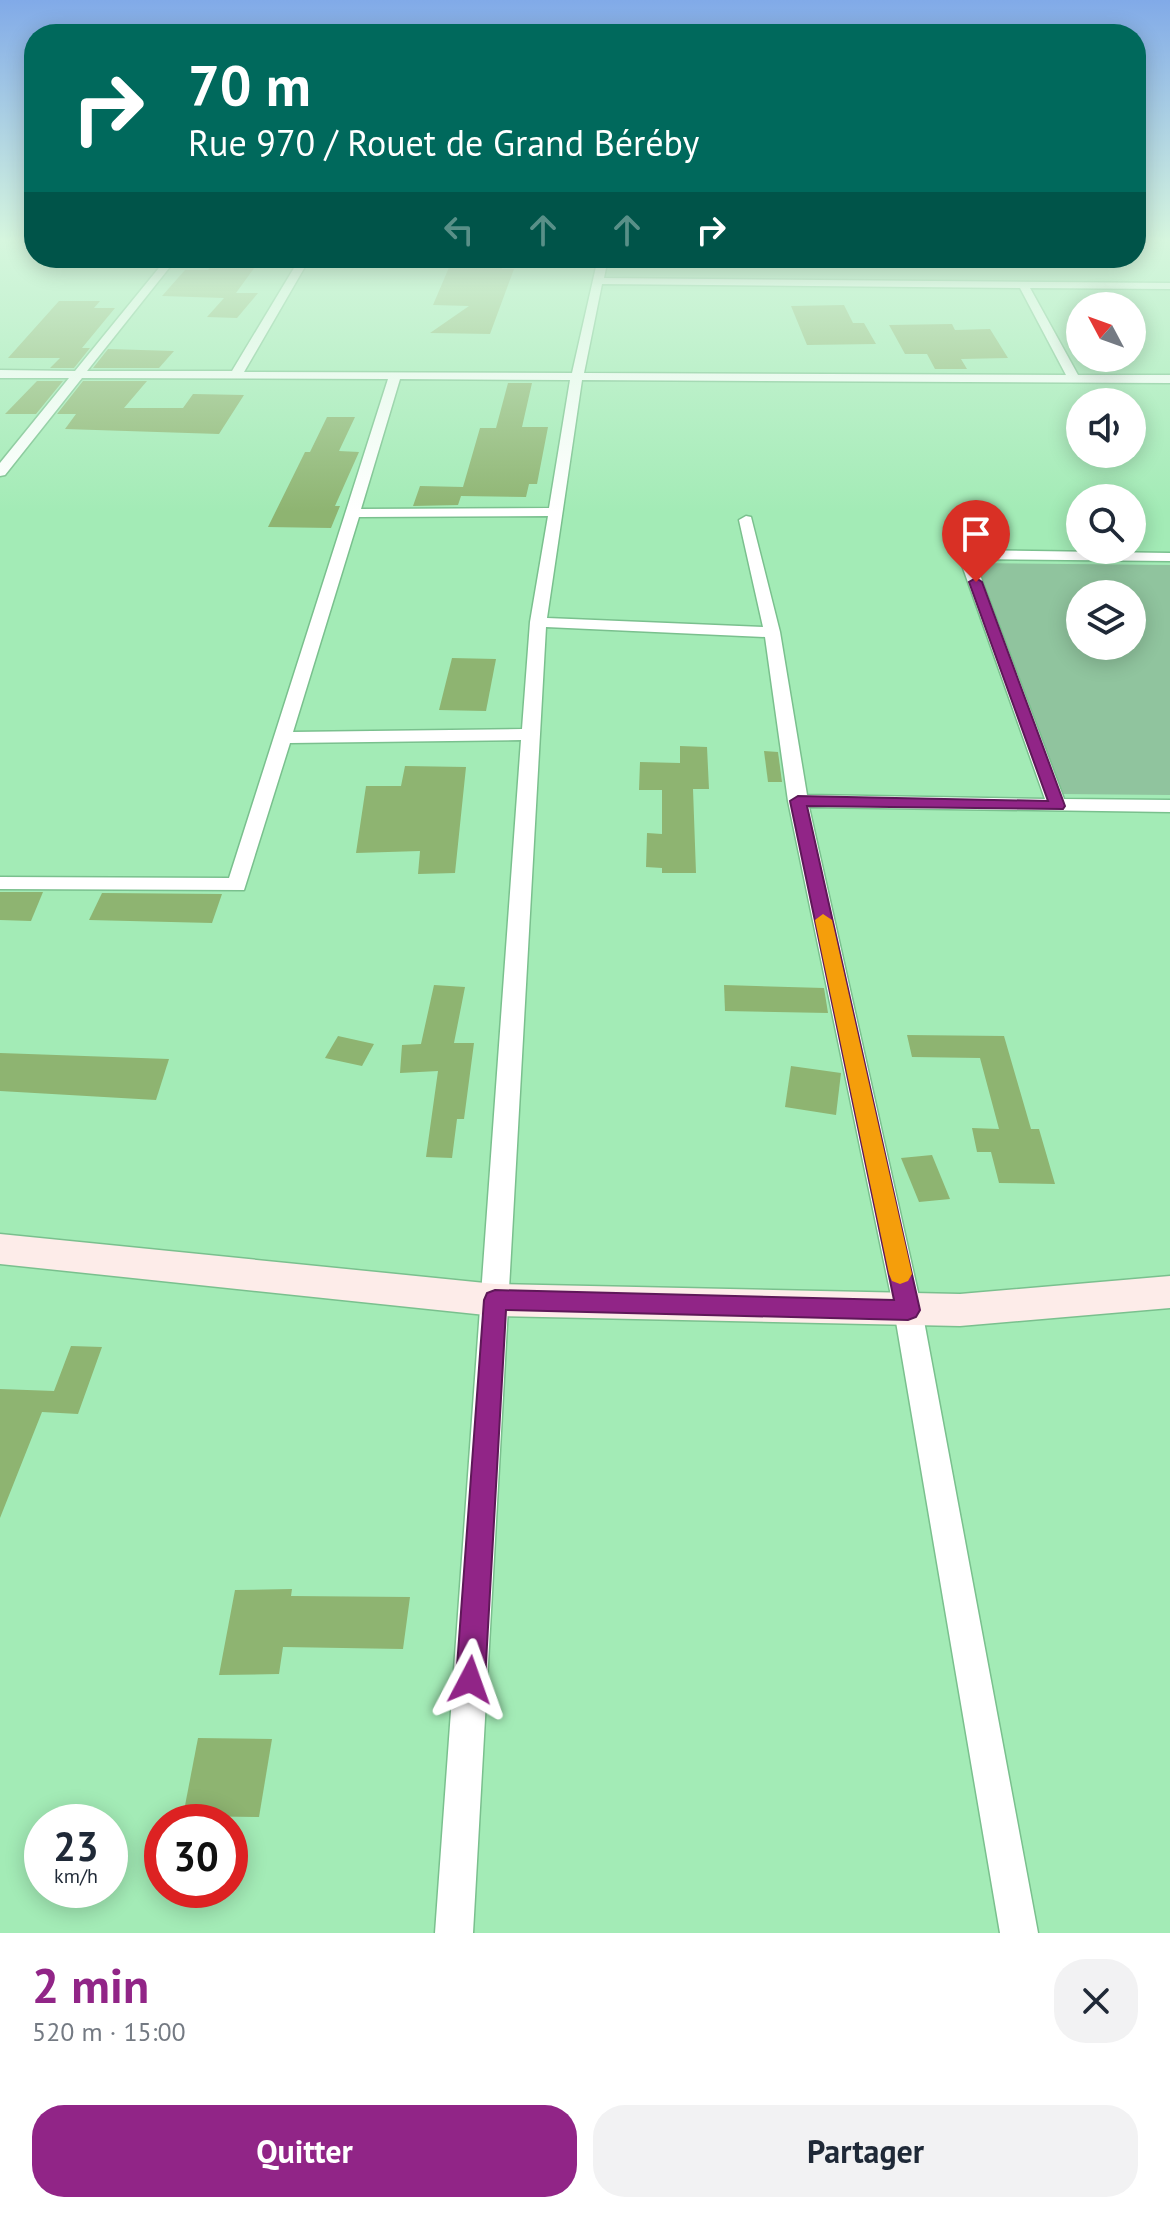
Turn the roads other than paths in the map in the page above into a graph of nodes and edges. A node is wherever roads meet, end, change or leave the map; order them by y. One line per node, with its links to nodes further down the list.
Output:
1 (113, 332): 6 (street)
2 (261, 332): 7 (street)
3 (587, 332): 8 (street)
4 (1049, 332): 10 (street)
5 (0, 374): 6 (street)
6 (79, 374): 7 (street); 12 (street)
7 (236, 375): 9 (street)
8 (577, 376): 9 (street); 10 (street); 13 (street)
9 (395, 377): 14 (street)
10 (1073, 377): 11 (street)
11 (1170, 379)
12 (0, 472)
13 (554, 512): 14 (street); 17 (street)
14 (353, 513): 20 (street)
15 (746, 520): 18 (street)
16 (1170, 557): 22 (street)
17 (538, 622): 18 (street); 19 (street)
18 (772, 632): 21 (street)
19 (531, 734): 20 (street); 27 (street)
20 (283, 738): 24 (street)
21 (798, 801): 22 (street); 28 (street)
22 (1057, 806): 23 (street)
23 (1170, 806)
24 (0, 883)
25 (0, 1249): 27 (main road)
26 (1170, 1292): 28 (main road)
27 (495, 1300): 28 (main road); 29 (street)
28 (908, 1310): 30 (street)
29 (454, 1933)
30 (1019, 1933)

